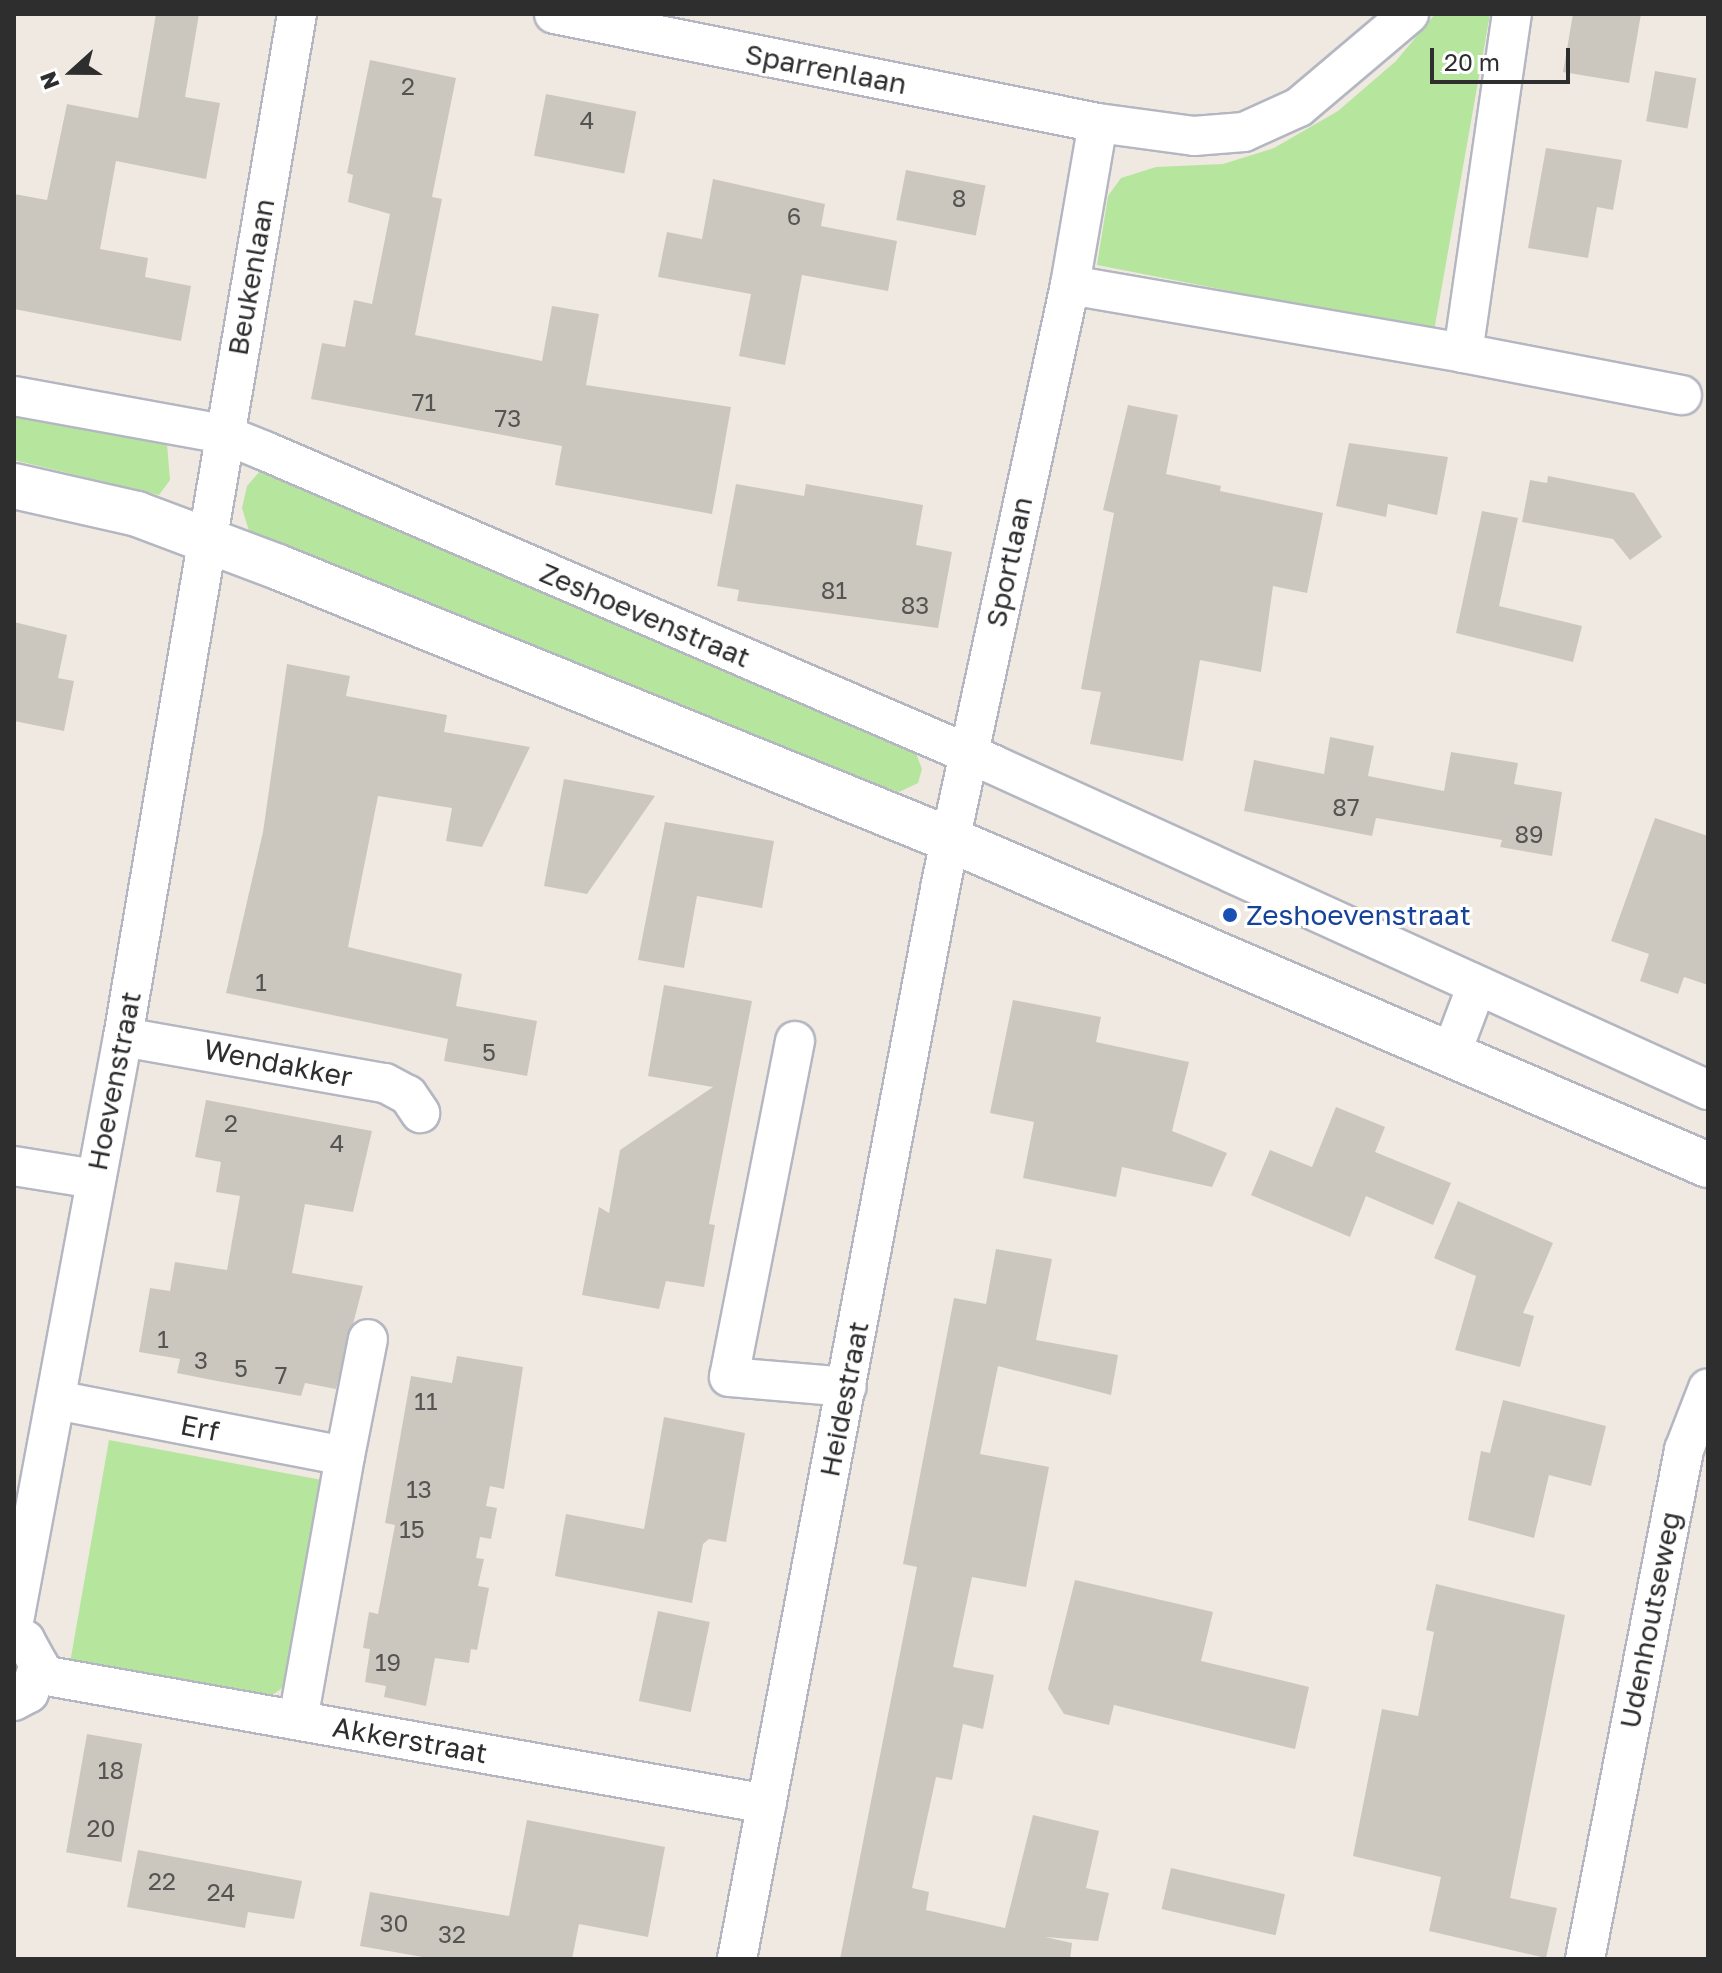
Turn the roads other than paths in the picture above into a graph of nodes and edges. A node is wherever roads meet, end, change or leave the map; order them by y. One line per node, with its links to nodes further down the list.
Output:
1 (297, 14): 10 (street, Beukenlaan)
2 (554, 14): 5 (street, Sparrenlaan)
3 (1409, 14): 5 (street)
4 (1512, 14): 7 (street)
5 (1098, 123): 6 (street, Sportlaan)
6 (1070, 285): 7 (street); 13 (street, Sportlaan)
7 (1463, 353): 8 (street)
8 (1682, 395)
9 (14, 396): 10 (street, Zeshoevenstraat)
10 (223, 434): 12 (street, Beukenlaan); 13 (street, Zeshoevenstraat)
11 (14, 486): 12 (street)
12 (207, 540): 14 (street); 16 (street, Hoevenstraat)
13 (967, 754): 14 (street, Sportlaan); 15 (street, Zeshoevenstraat)
14 (951, 840): 18 (street); 25 (street, Heidestraat)
15 (1476, 988): 18 (street); 19 (street, Zeshoevenstraat)
16 (123, 1037): 20 (street, Wendakker); 23 (street, Hoevenstraat)
17 (795, 1041): 25 (street)
18 (1451, 1054): 21 (street)
19 (1708, 1090)
20 (420, 1113)
21 (1708, 1165)
22 (14, 1166): 23 (street)
23 (95, 1179): 27 (street, Hoevenstraat)
24 (368, 1339): 28 (street)
25 (847, 1387): 34 (street, Heidestraat)
26 (1708, 1388): 36 (street, Udenhoutseweg)
27 (56, 1400): 28 (street, Erf); 29 (street, Hoevenstraat)
28 (345, 1456): 33 (street)
29 (14, 1621)
30 (14, 1636): 32 (street)
31 (53, 1677): 33 (street, Akkerstraat)
32 (14, 1701)
33 (298, 1720): 34 (street, Akkerstraat)
34 (767, 1804): 35 (street, Heidestraat)
35 (737, 1959)
36 (1585, 1959)

